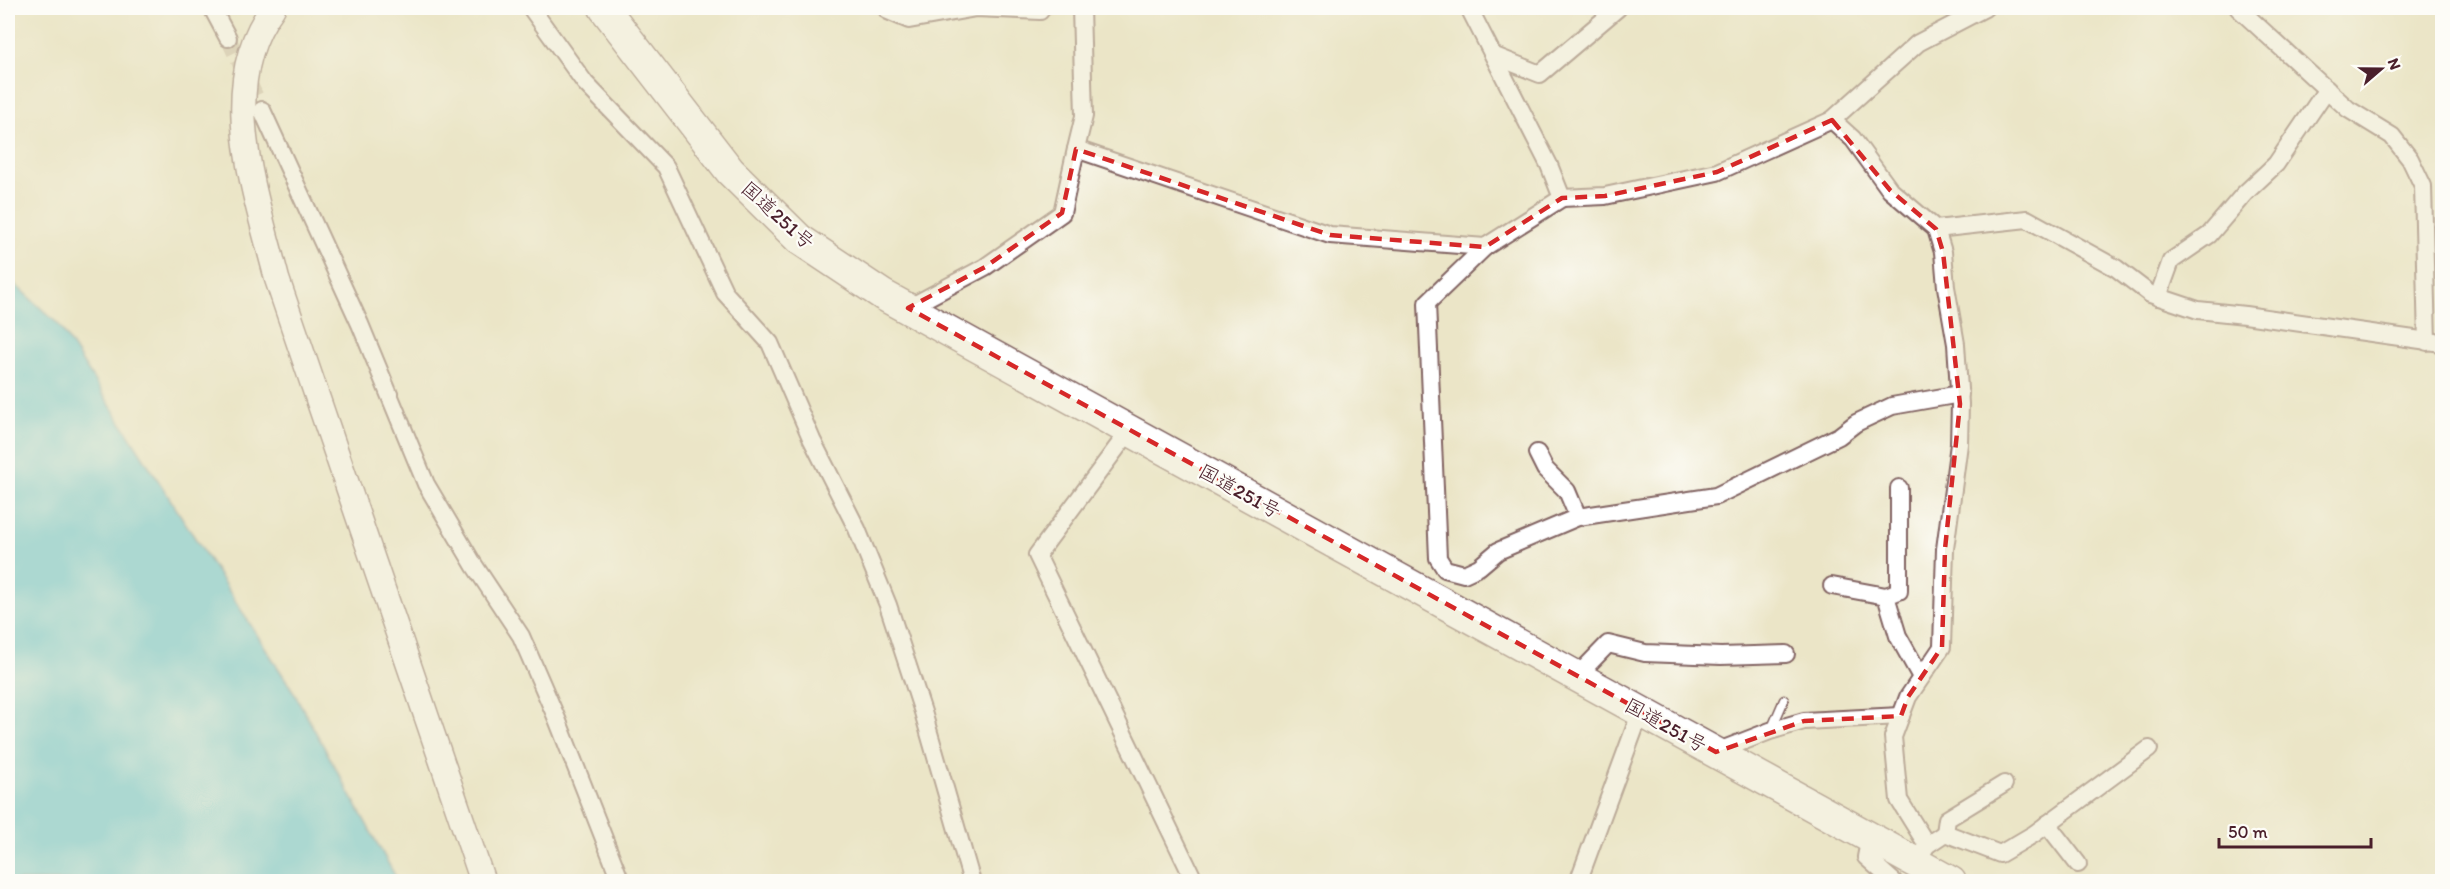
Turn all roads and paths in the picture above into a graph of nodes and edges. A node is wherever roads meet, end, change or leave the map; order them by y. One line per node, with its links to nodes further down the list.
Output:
1 (212, 8): 12 (street)
2 (273, 8): 46 (street)
3 (531, 8): 48 (street)
4 (604, 8): 22 (highway, 国道251号)
5 (886, 8): 6 (street)
6 (1042, 8)
7 (1082, 8): 17 (street)
8 (1469, 8): 13 (street)
9 (1618, 8): 13 (street)
10 (1985, 8): 16 (street)
11 (2238, 8): 14 (street)
12 (228, 38)
13 (1495, 56): 18 (street)
14 (2327, 89): 21 (street); 23 (street)
15 (262, 110): 47 (street)
16 (1832, 120): 18 (street); 19 (street)
17 (1076, 149): 20 (street); 22 (street)
18 (1562, 198): 20 (street)
19 (1936, 229): 21 (street); 24 (street)
20 (1485, 247): 28 (street)
21 (2158, 297): 23 (street)
22 (908, 308): 25 (highway, 国道251号)
23 (2435, 342)
24 (1960, 394): 28 (street); 33 (street)
25 (1130, 430): 32 (highway, 国道251号); 49 (street)
26 (1537, 453): 28 (street)
27 (1899, 488): 30 (street)
28 (1578, 517)
29 (1832, 586): 30 (street)
30 (1886, 596): 33 (street)
31 (1786, 654): 32 (street)
32 (1577, 676): 35 (highway, 国道251号)
33 (1921, 677): 36 (street)
34 (1784, 700): 37 (lane)
35 (1641, 711): 39 (highway, 国道251号); 50 (street)
36 (1901, 716): 37 (street); 44 (street)
37 (1770, 731): 39 (street)
38 (2149, 749): 41 (street)
39 (1716, 752): 43 (highway, 国道251号)
40 (2004, 784): 42 (street)
41 (2047, 824): 42 (street); 45 (street)
42 (1945, 833): 44 (street)
43 (1870, 837): 44 (highway, 国道251号); 51 (street)
44 (1921, 854): 52 (highway, 国道251号)
45 (2078, 864)
46 (483, 882)
47 (621, 882)
48 (972, 882)
49 (1195, 882)
50 (1578, 882)
51 (1894, 882)
52 (1952, 882)

